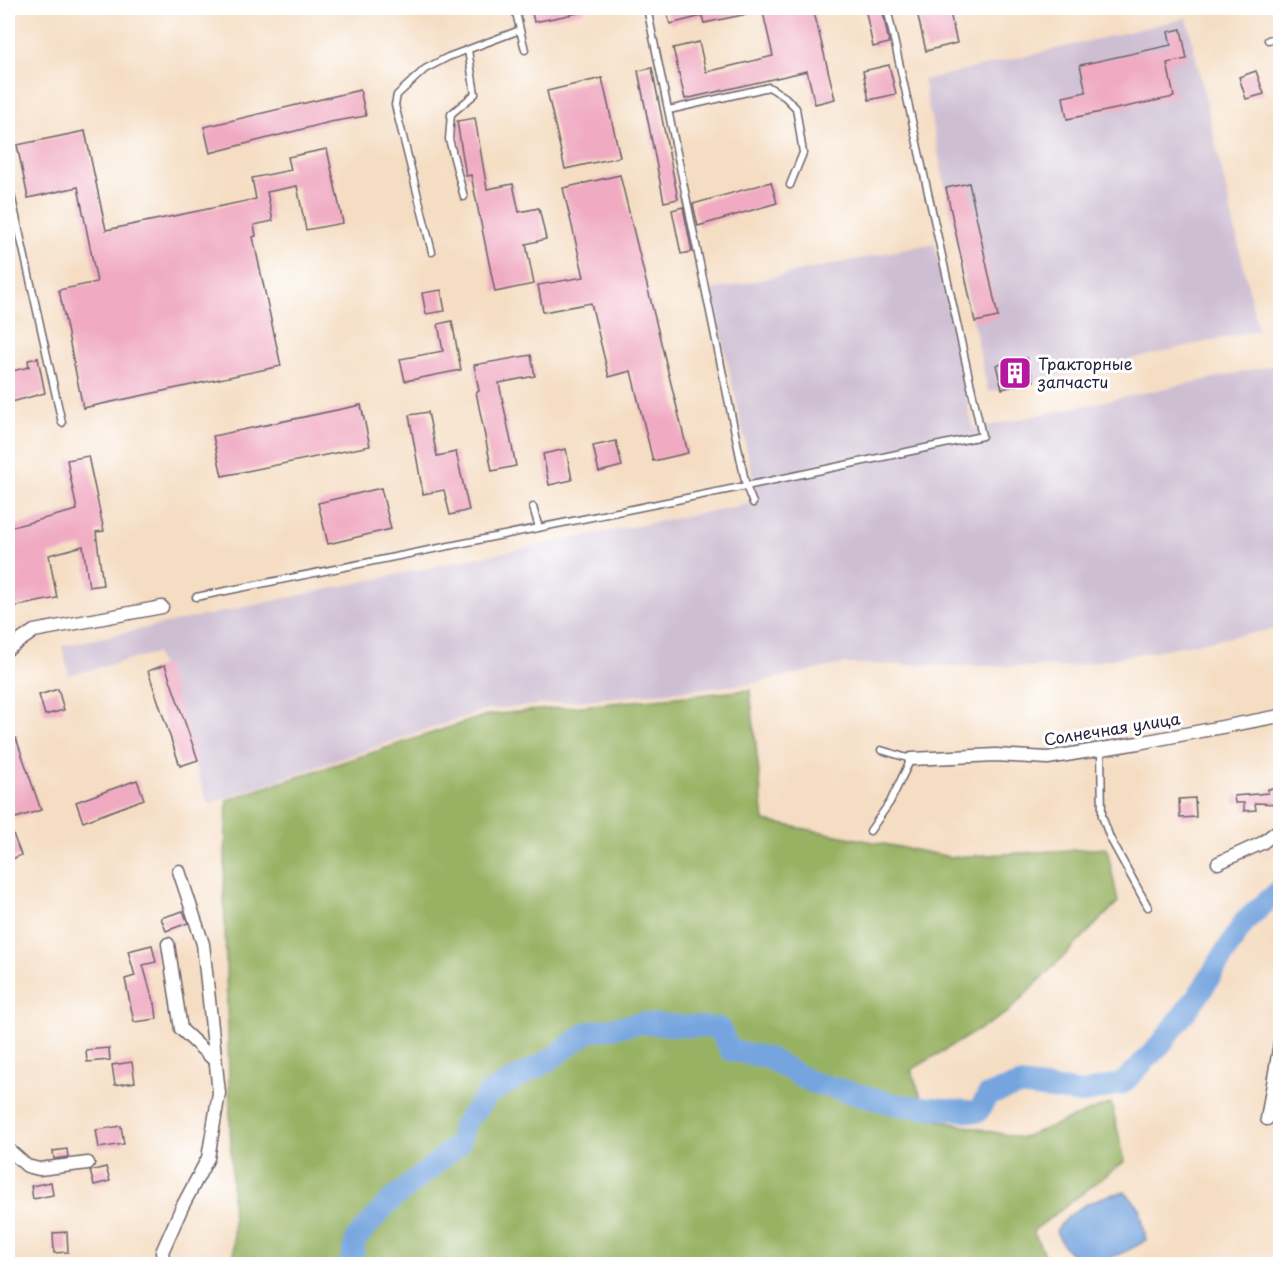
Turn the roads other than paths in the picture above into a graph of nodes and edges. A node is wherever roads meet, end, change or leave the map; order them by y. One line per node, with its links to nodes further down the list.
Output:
1 (515, 8): 4 (lane)
2 (647, 8): 9 (lane)
3 (887, 8): 15 (lane)
4 (520, 30): 7 (lane); 8 (lane)
5 (1281, 38): 6 (lane)
6 (1268, 40)
7 (468, 50): 12 (lane); 13 (lane)
8 (525, 50)
9 (669, 110): 11 (lane); 15 (lane)
10 (8, 181): 14 (lane)
11 (790, 185)
12 (464, 197)
13 (432, 252)
14 (62, 423)
15 (746, 486): 16 (lane); 18 (lane)
16 (753, 504)
17 (532, 507): 18 (lane)
18 (539, 528): 19 (lane)
19 (196, 597)
20 (162, 607): 21 (street)
21 (8, 649)
22 (1281, 716): 24 (street, Солнечная улица)
23 (881, 750): 25 (lane)
24 (1101, 750): 25 (street, Солнечная улица); 30 (lane)
25 (911, 759): 27 (lane)
26 (1281, 829): 28 (street)
27 (870, 831)
28 (1218, 863)
29 (178, 871): 33 (street)
30 (1148, 907)
31 (168, 944): 33 (street)
32 (1281, 1043): 34 (street)
33 (215, 1060): 37 (street)
34 (1267, 1119)
35 (8, 1149): 36 (street)
36 (88, 1163)
37 (164, 1264)

